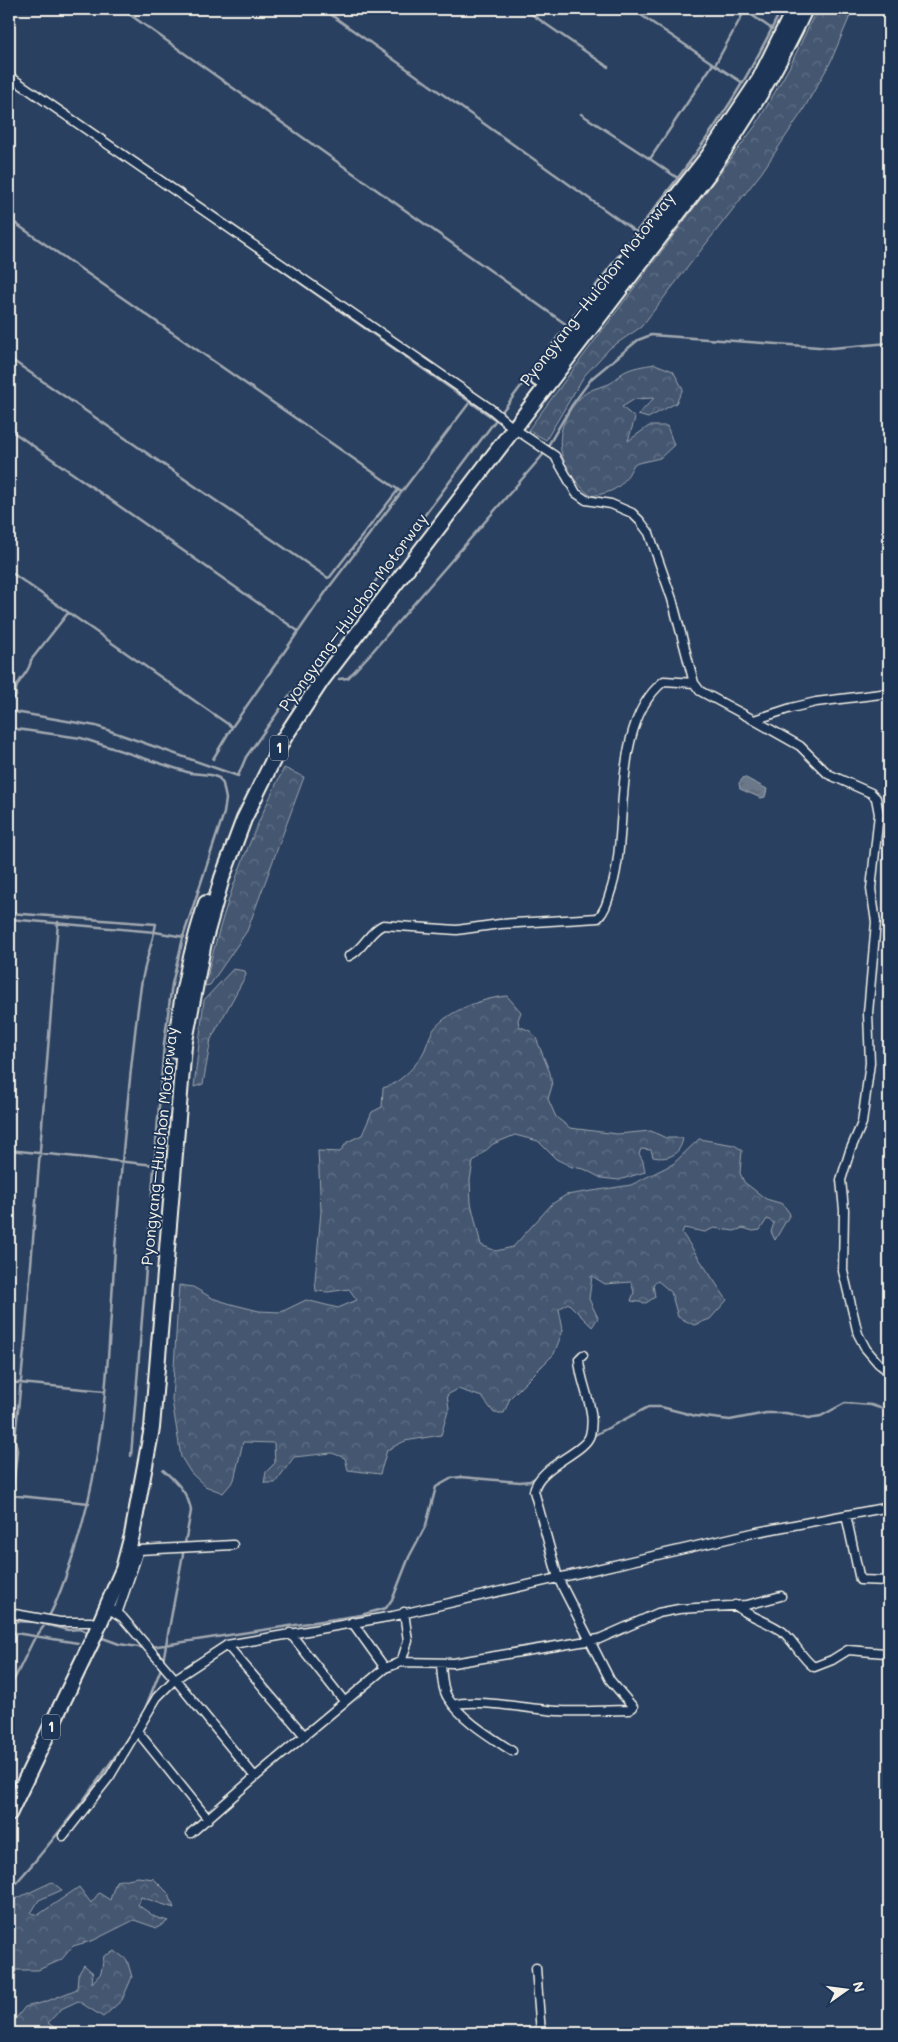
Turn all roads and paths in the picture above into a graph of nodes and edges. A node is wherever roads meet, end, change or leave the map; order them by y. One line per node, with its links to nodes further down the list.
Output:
1 (794, 9): 4 (highway, Pyongyang–Huichon Motorway / 1)
2 (805, 9): 4 (highway, Pyongyang–Huichon Motorway / 1)
3 (9, 76): 4 (street)
4 (509, 425): 5 (street); 18 (highway, Pyongyang–Huichon Motorway / 1); 22 (highway, Pyongyang–Huichon Motorway / 1)
5 (694, 683): 7 (street); 8 (street)
6 (889, 692): 7 (street)
7 (754, 720): 10 (street)
8 (349, 956)
9 (583, 1354): 14 (street)
10 (889, 1372)
11 (889, 1507): 12 (street)
12 (846, 1515): 14 (street); 15 (street)
13 (233, 1544): 18 (street)
14 (558, 1578): 19 (street); 24 (street)
15 (889, 1581)
16 (781, 1596): 17 (street)
17 (735, 1605): 24 (street); 26 (street)
18 (112, 1611): 22 (highway, Pyongyang–Huichon Motorway / 1); 30 (street)
19 (404, 1612): 21 (street); 27 (street)
20 (9, 1613): 22 (street)
21 (352, 1622): 23 (street); 29 (street)
22 (91, 1631): 37 (highway, Pyongyang–Huichon Motorway / 1); 38 (highway, Pyongyang–Huichon Motorway / 1)
23 (290, 1633): 25 (street); 31 (street)
24 (589, 1640): 28 (street); 32 (street)
25 (227, 1645): 30 (street); 34 (street)
26 (885, 1653)
27 (400, 1662): 28 (street); 29 (street)
28 (441, 1664): 32 (street)
29 (385, 1668): 31 (street)
30 (175, 1679): 33 (street); 36 (street)
31 (344, 1701): 34 (street)
32 (454, 1705): 35 (street)
33 (138, 1732): 39 (street); 41 (street)
34 (304, 1735): 36 (street)
35 (512, 1751)
36 (255, 1777): 39 (street)
37 (9, 1793)
38 (9, 1814)
39 (208, 1818): 40 (street)
40 (191, 1833)
41 (63, 1836)
42 (536, 1968): 43 (street)
43 (541, 2033)

